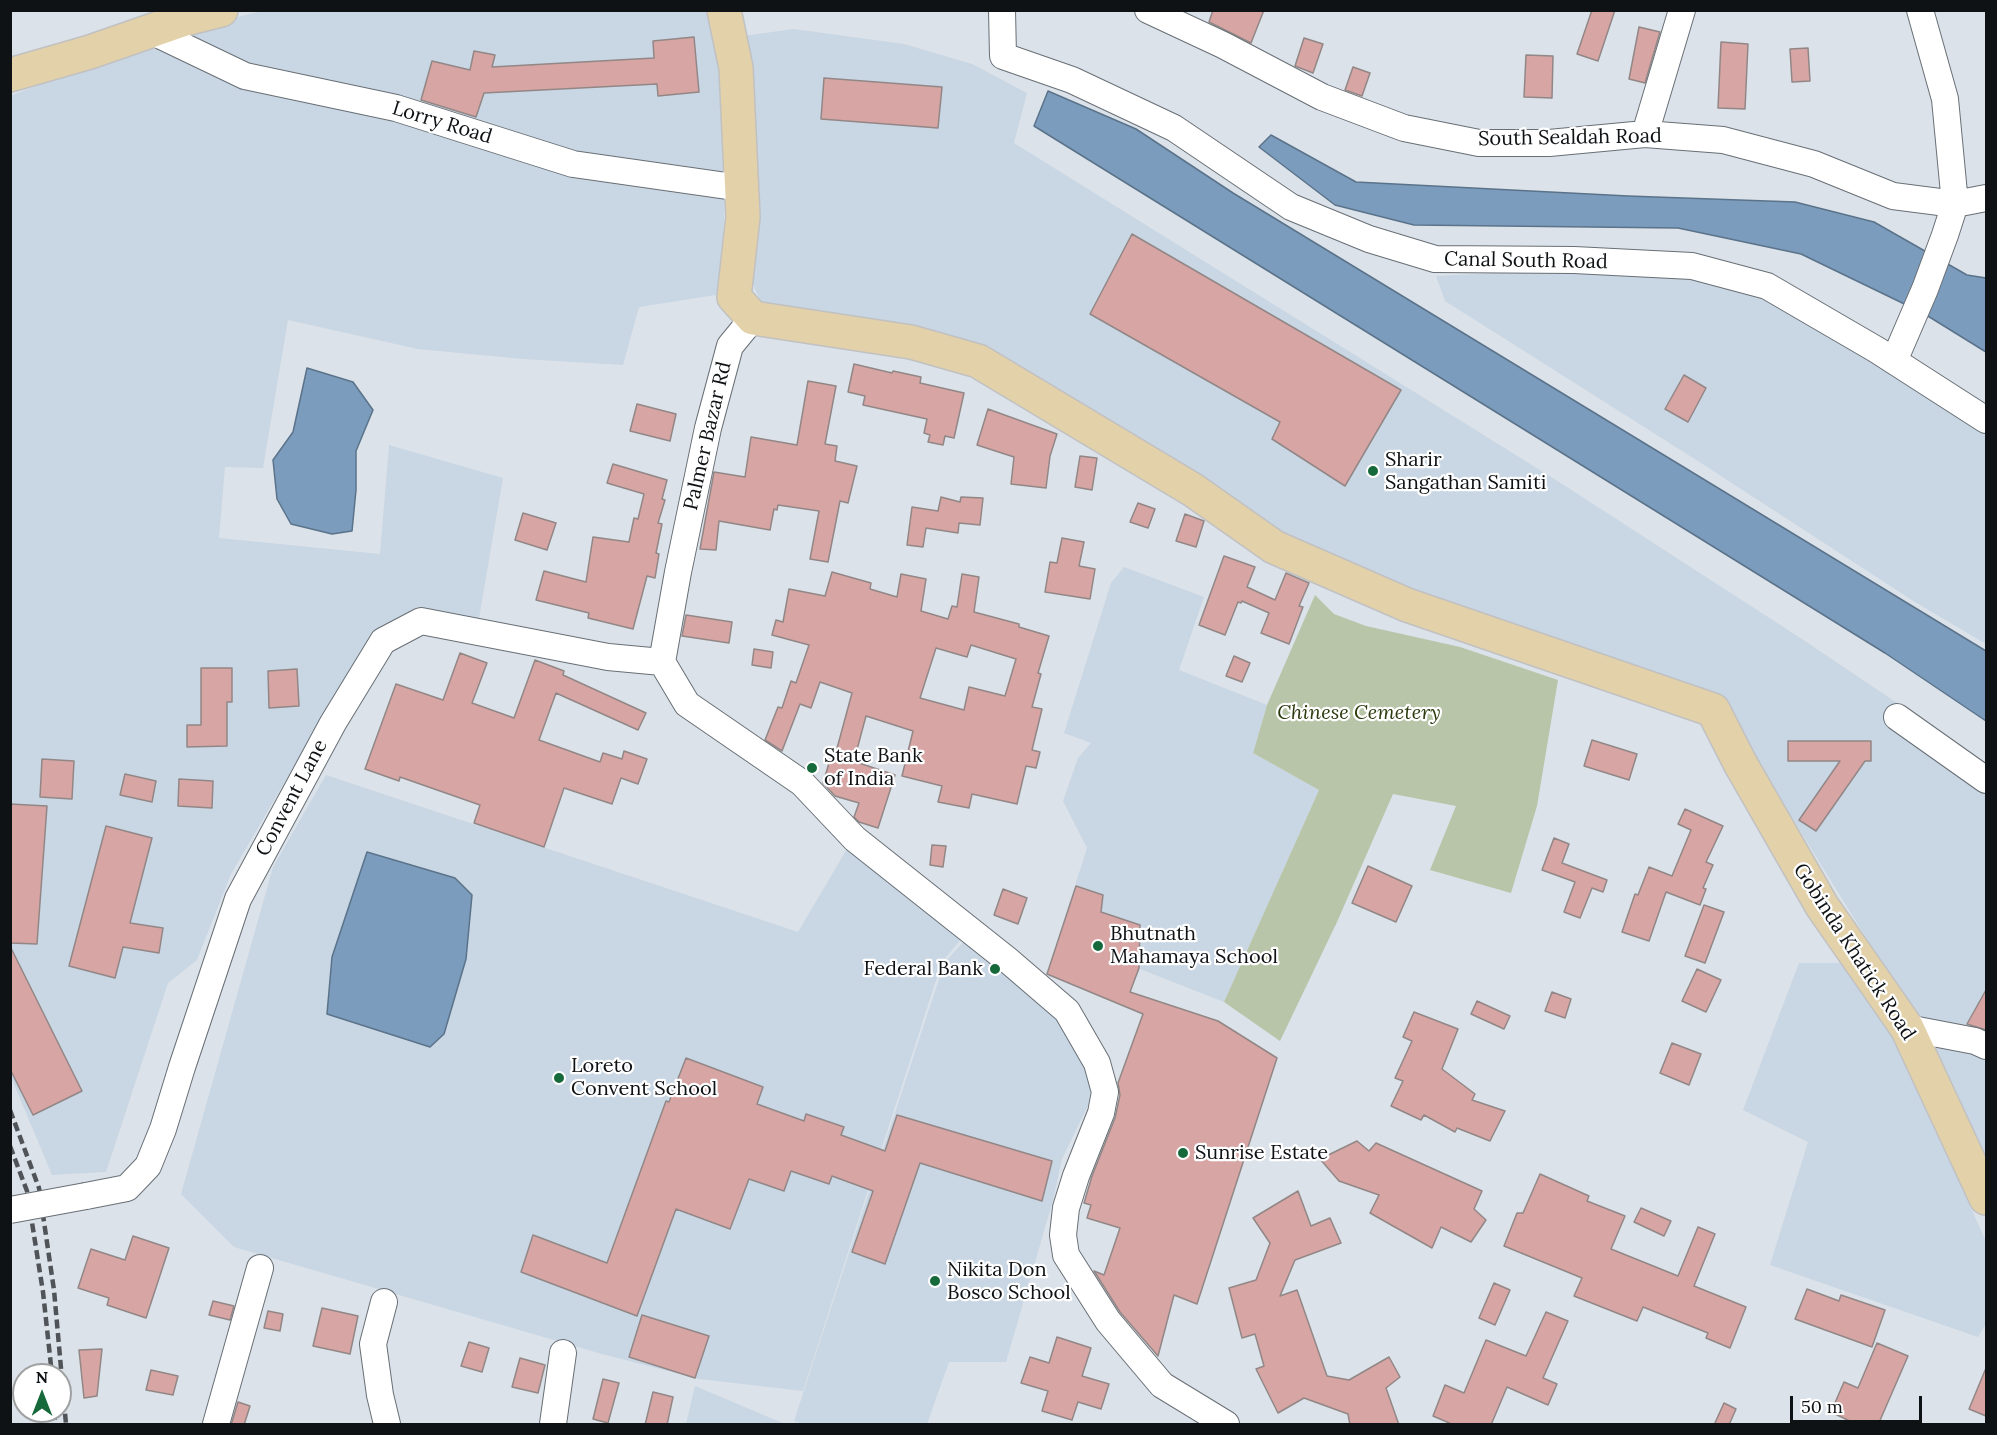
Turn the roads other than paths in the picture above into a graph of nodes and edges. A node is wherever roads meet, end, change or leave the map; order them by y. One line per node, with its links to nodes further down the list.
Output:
1 (220, 10): 7 (main road)
2 (724, 10): 10 (main road)
3 (1002, 10): 13 (street, Canal South Road)
4 (1148, 10): 9 (street, South Sealdah Road)
5 (1682, 10): 9 (street)
6 (1920, 10): 11 (street)
7 (150, 31): 8 (main road); 10 (street, Lorry Road)
8 (10, 75)
9 (1645, 134): 11 (street, South Sealdah Road)
10 (741, 188): 12 (main road)
11 (1972, 201): 13 (street)
12 (753, 318): 15 (street, Palmer Bazar Rd); 18 (main road, Gobinda Khatick Road)
13 (1894, 361): 14 (street, Canal South Road)
14 (1986, 420)
15 (662, 662): 21 (street, Convent Lane, bridge); 28 (street)
16 (1897, 717): 17 (street)
17 (1986, 780)
18 (1907, 1029): 19 (street); 20 (main road, Gobinda Khatick Road)
19 (1986, 1046)
20 (1986, 1198)
21 (10, 1210)
22 (260, 1268): 25 (street)
23 (384, 1302): 26 (street)
24 (563, 1353): 27 (street)
25 (216, 1425)
26 (387, 1425)
27 (553, 1425)
28 (1226, 1425)

